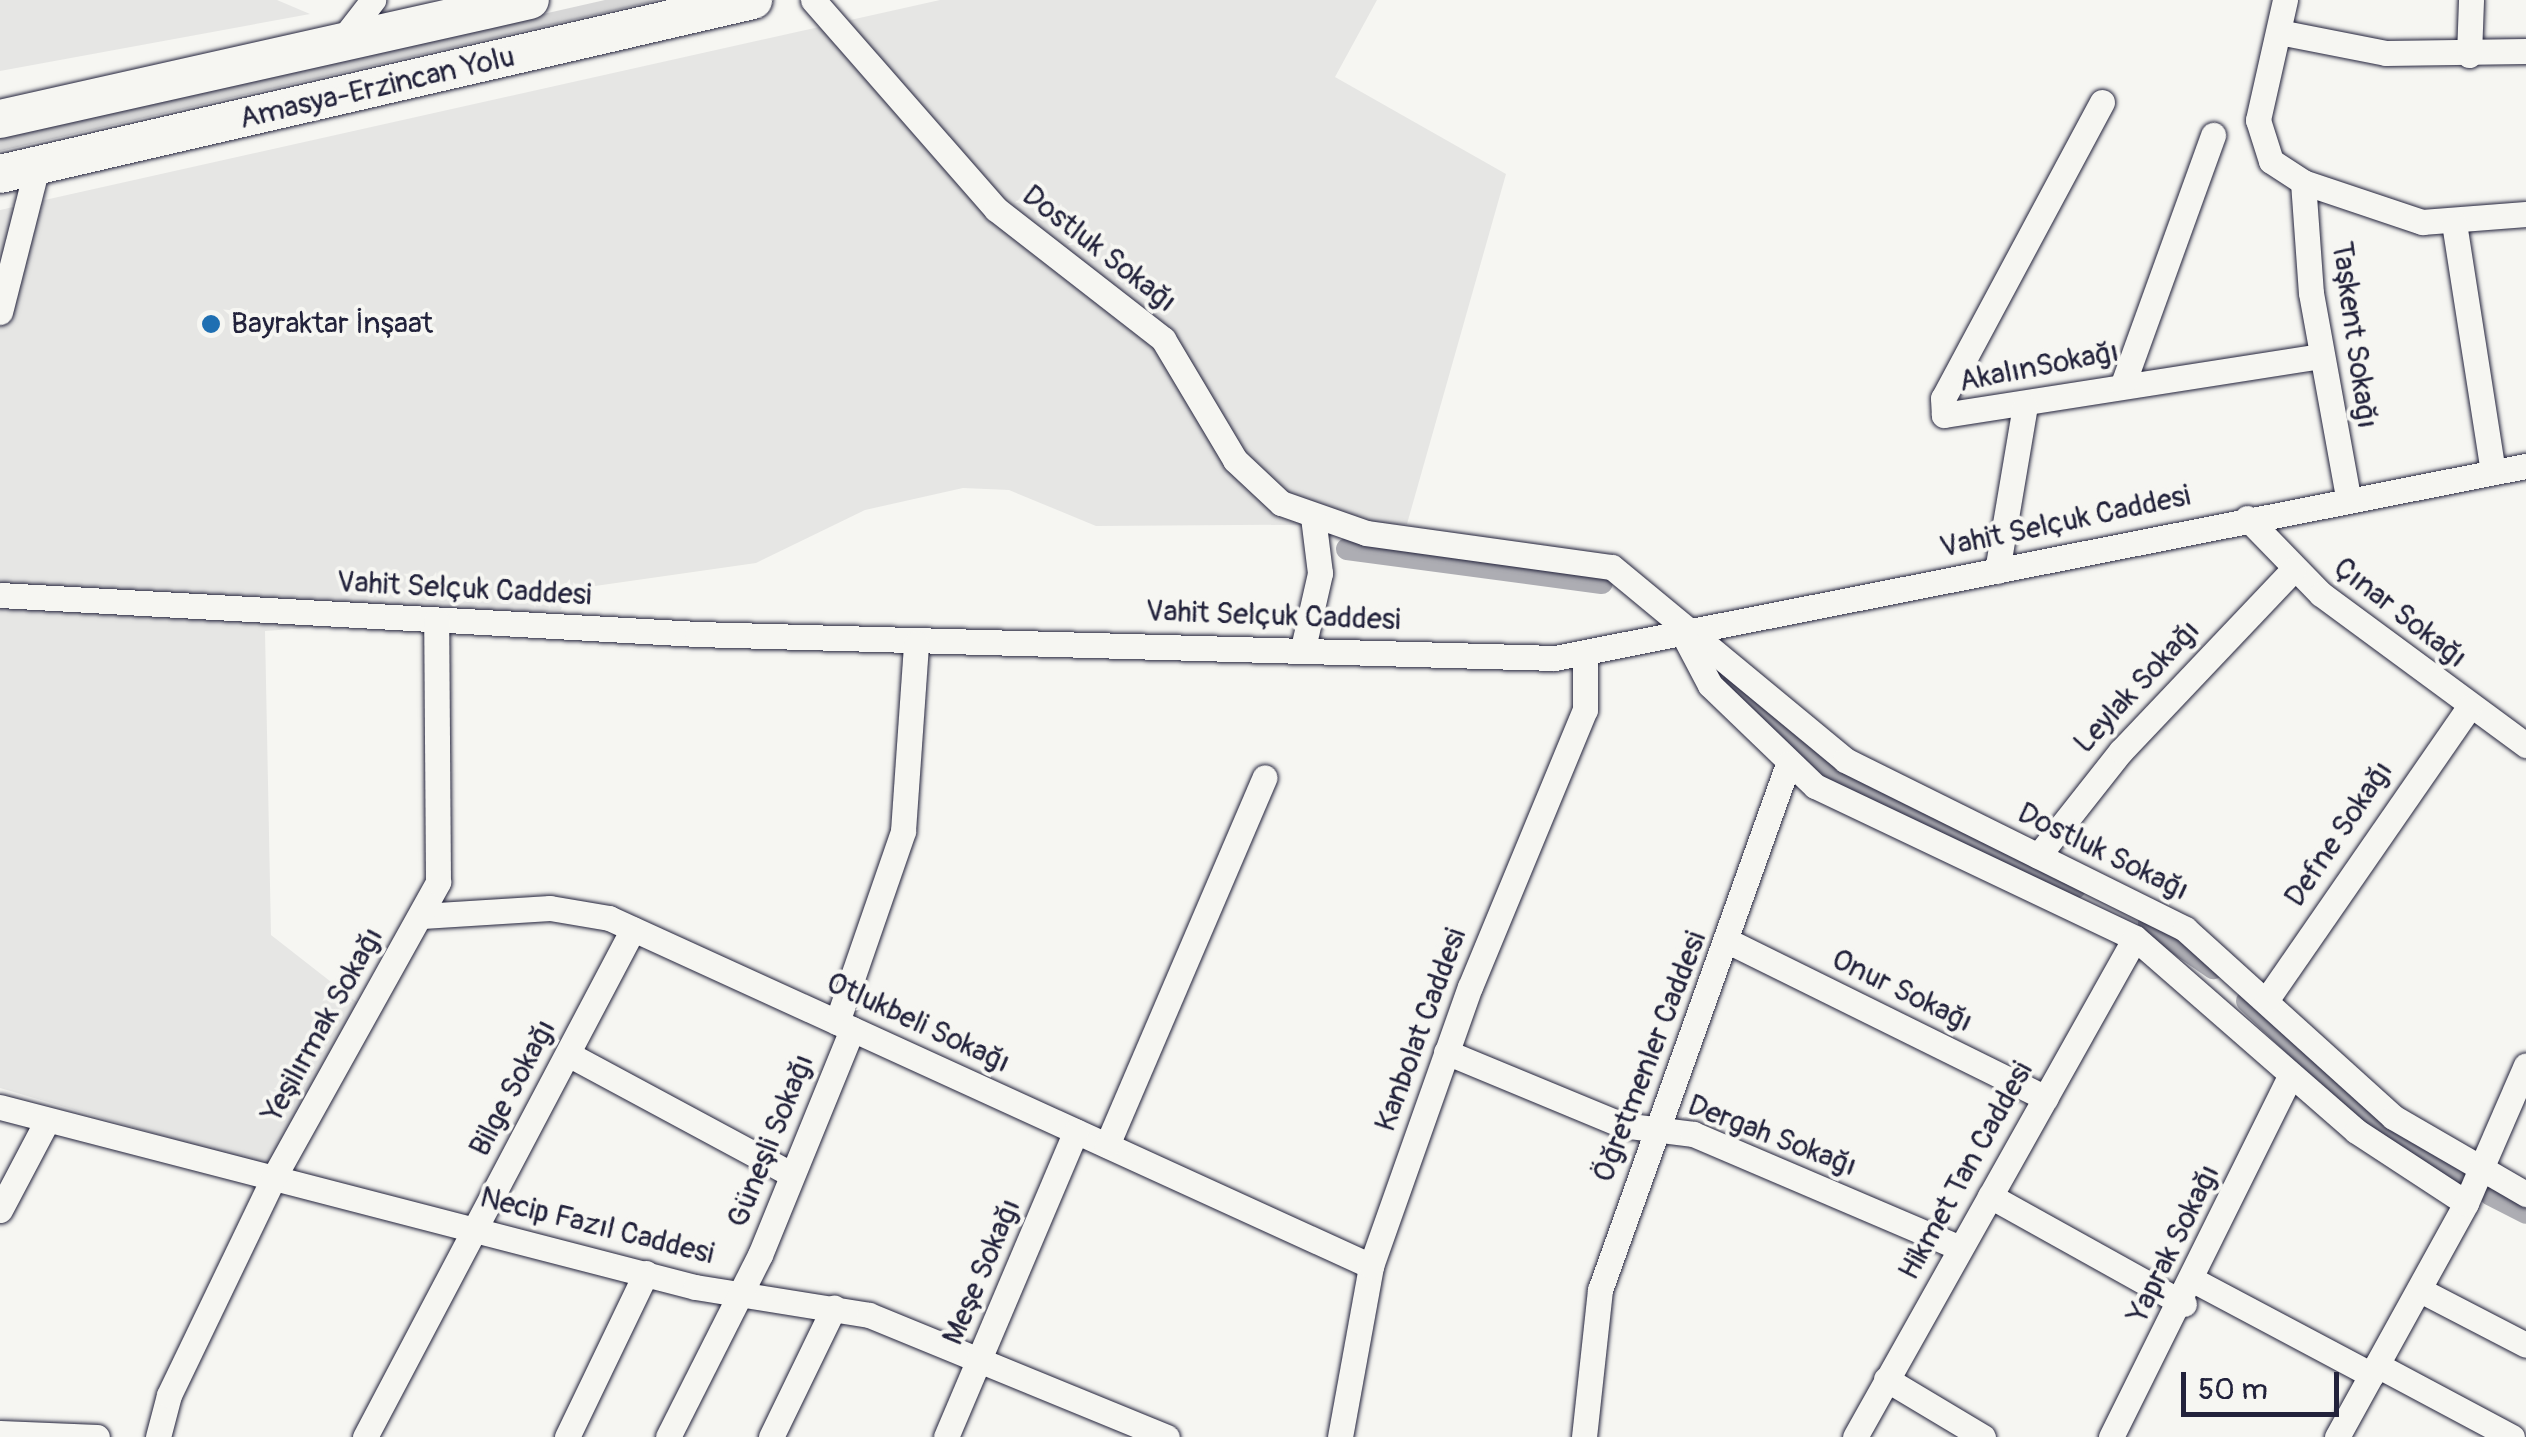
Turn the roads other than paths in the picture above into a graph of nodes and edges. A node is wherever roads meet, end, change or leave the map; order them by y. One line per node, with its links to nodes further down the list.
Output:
1 (372, 0): 8 (street)
2 (530, 0): 8 (highway, Amasya-Erzincan Yolu)
3 (753, 0): 14 (highway, Amasya-Erzincan Yolu)
4 (813, 0): 26 (street, Dostluk Sokağı)
5 (2285, 0): 7 (street)
6 (2472, 0): 10 (street)
7 (2279, 32): 10 (street); 16 (street)
8 (342, 40): 12 (highway, Amasya-Erzincan Yolu)
9 (2526, 51): 10 (street)
10 (2469, 55)
11 (2102, 102): 22 (street, AkalınSokağı)
12 (0, 118)
13 (2213, 136): 21 (street)
14 (37, 167): 15 (highway, Amasya-Erzincan Yolu); 19 (street)
15 (0, 174)
16 (2303, 182): 18 (street); 20 (street, Taşkent Sokağı)
17 (2526, 214): 18 (street)
18 (2454, 223): 24 (street)
19 (0, 312)
20 (2320, 356): 21 (street, AkalınSokağı); 25 (street, Taşkent Sokağı)
21 (2123, 384): 22 (street, AkalınSokağı)
22 (2025, 406): 29 (street)
23 (2526, 466): 24 (street, Vahit Selçuk Caddesi)
24 (2493, 472): 25 (street, Vahit Selçuk Caddesi)
25 (2348, 497): 27 (street, Vahit Selçuk Caddesi)
26 (1313, 517): 32 (street, Dostluk Sokağı); 34 (street)
27 (2247, 518): 28 (street, Çınar Sokağı); 29 (street, Vahit Selçuk Caddesi)
28 (2293, 570): 36 (street, Çınar Sokağı); 40 (street, Leylak Sokağı)
29 (1997, 571): 32 (street, Vahit Selçuk Caddesi)
30 (0, 595): 31 (street, Vahit Selçuk Caddesi)
31 (436, 620): 33 (street, Vahit Selçuk Caddesi); 41 (street, Yeşilırmak Sokağı)
32 (1681, 630): 35 (street, Vahit Selçuk Caddesi); 38 (street, Dostluk Sokağı); 40 (street, Dostluk Sokağı)
33 (916, 642): 34 (street, Vahit Selçuk Caddesi); 46 (street, Güneşli Sokağı)
34 (1303, 648): 35 (street, Vahit Selçuk Caddesi)
35 (1586, 654): 47 (street, Kanbolat Caddesi)
36 (2469, 707): 37 (street, Çınar Sokağı); 45 (street, Defne Sokağı)
37 (2526, 746)
38 (1788, 764): 43 (street, Dostluk Sokağı); 44 (street, Öğretmenler Caddesi)
39 (1265, 777): 56 (street)
40 (2038, 856): 45 (street, Dostluk Sokağı)
41 (422, 916): 42 (street, Otlukbeli Sokağı); 59 (street, Yeşilırmak Sokağı)
42 (634, 929): 46 (street, Otlukbeli Sokağı); 48 (street, Bilge Sokağı)
43 (2135, 938): 50 (street, Dostluk Sokağı); 51 (street, Hikmet Tan Caddesi)
44 (1730, 942): 51 (street, Onur Sokağı); 54 (street, Öğretmenler Caddesi)
45 (2267, 1000): 57 (street, Dostluk Sokağı)
46 (844, 1026): 55 (street, Otlukbeli Sokağı); 58 (street, Güneşli Sokağı)
47 (1446, 1052): 54 (street, Dergah Sokağı); 66 (street, Kanbolat Caddesi)
48 (568, 1054): 58 (street); 64 (street, Bilge Sokağı)
49 (2526, 1064): 57 (street)
50 (2290, 1078): 62 (street, Dostluk Sokağı); 69 (street, Yaprak Sokağı)
51 (2045, 1098): 61 (street, Hikmet Tan Caddesi)
52 (0, 1106): 53 (street, Necip Fazıl Caddesi)
53 (47, 1121): 59 (street, Necip Fazıl Caddesi); 63 (street)
54 (1654, 1129): 65 (street, Dergah Sokağı); 87 (street, Öğretmenler Caddesi)
55 (1076, 1132): 56 (street, Otlukbeli Sokağı); 73 (street, Meşe Sokağı)
56 (1107, 1146): 66 (street, Otlukbeli Sokağı)
57 (2482, 1171): 60 (street, Dostluk Sokağı); 62 (street)
58 (789, 1173): 70 (street, Güneşli Sokağı)
59 (274, 1177): 64 (street, Necip Fazıl Caddesi); 79 (street, Yeşilırmak Sokağı)
60 (2526, 1194)
61 (1990, 1196): 65 (street, Hikmet Tan Caddesi); 69 (street)
62 (2466, 1203): 68 (street)
63 (0, 1210)
64 (476, 1229): 67 (street, Necip Fazıl Caddesi); 80 (street, Bilge Sokağı)
65 (1960, 1248): 75 (street, Hikmet Tan Caddesi)
66 (1371, 1266): 86 (street, Kanbolat Caddesi)
67 (646, 1273): 70 (street, Necip Fazıl Caddesi); 81 (street)
68 (2420, 1290): 72 (street); 74 (street)
69 (2190, 1292): 74 (street); 90 (street, Yaprak Sokağı)
70 (741, 1295): 71 (street, Necip Fazıl Caddesi); 82 (street, Güneşli Sokağı)
71 (834, 1307): 73 (street, Necip Fazıl Caddesi); 83 (street)
72 (2526, 1345)
73 (982, 1355): 76 (street, Necip Fazıl Caddesi); 84 (street, Meşe Sokağı)
74 (2374, 1370): 91 (street); 92 (street)
75 (1886, 1379): 88 (street, Hikmet Tan Caddesi); 89 (street)
76 (1124, 1429): 85 (street, Necip Fazıl Caddesi)
77 (0, 1432): 78 (street)
78 (98, 1437)
79 (158, 1437)
80 (365, 1437)
81 (568, 1437)
82 (668, 1437)
83 (771, 1437)
84 (946, 1437)
85 (1167, 1437)
86 (1340, 1437)
87 (1584, 1437)
88 (1855, 1437)
89 (1983, 1437)
90 (2111, 1437)
91 (2336, 1437)
92 (2512, 1437)

